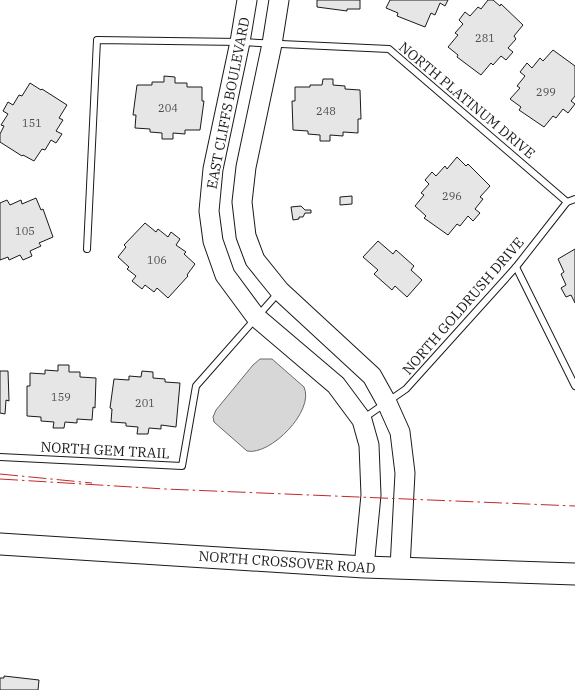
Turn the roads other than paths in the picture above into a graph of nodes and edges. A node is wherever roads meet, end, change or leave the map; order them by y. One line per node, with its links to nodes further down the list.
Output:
1 (247, 0): 3 (street, EAST CLIFFS BOULEVARD)
2 (280, 0): 4 (street)
3 (240, 42): 4 (lane, NORTH PLATINUM DRIVE); 7 (lane, NORTH PLATINUM DRIVE); 10 (street, EAST CLIFFS BOULEVARD)
4 (272, 44): 6 (lane, NORTH PLATINUM DRIVE); 9 (street)
5 (575, 199): 6 (lane)
6 (567, 202): 8 (lane, NORTH GOLDRUSH DRIVE)
7 (87, 249)
8 (516, 267): 11 (lane); 12 (lane, NORTH GOLDRUSH DRIVE)
9 (280, 291): 10 (lane, NORTH GEM TRAIL); 12 (street)
10 (256, 317): 13 (street, EAST CLIFFS BOULEVARD); 14 (lane, NORTH GEM TRAIL)
11 (575, 386)
12 (387, 403): 13 (lane, NORTH GOLDRUSH DRIVE); 17 (street)
13 (362, 420): 16 (street, EAST CLIFFS BOULEVARD)
14 (0, 457)
15 (0, 544): 16 (main road, NORTH CROSSOVER ROAD)
16 (364, 567): 17 (main road, NORTH CROSSOVER ROAD)
17 (400, 568): 18 (main road, NORTH CROSSOVER ROAD)
18 (575, 574)

